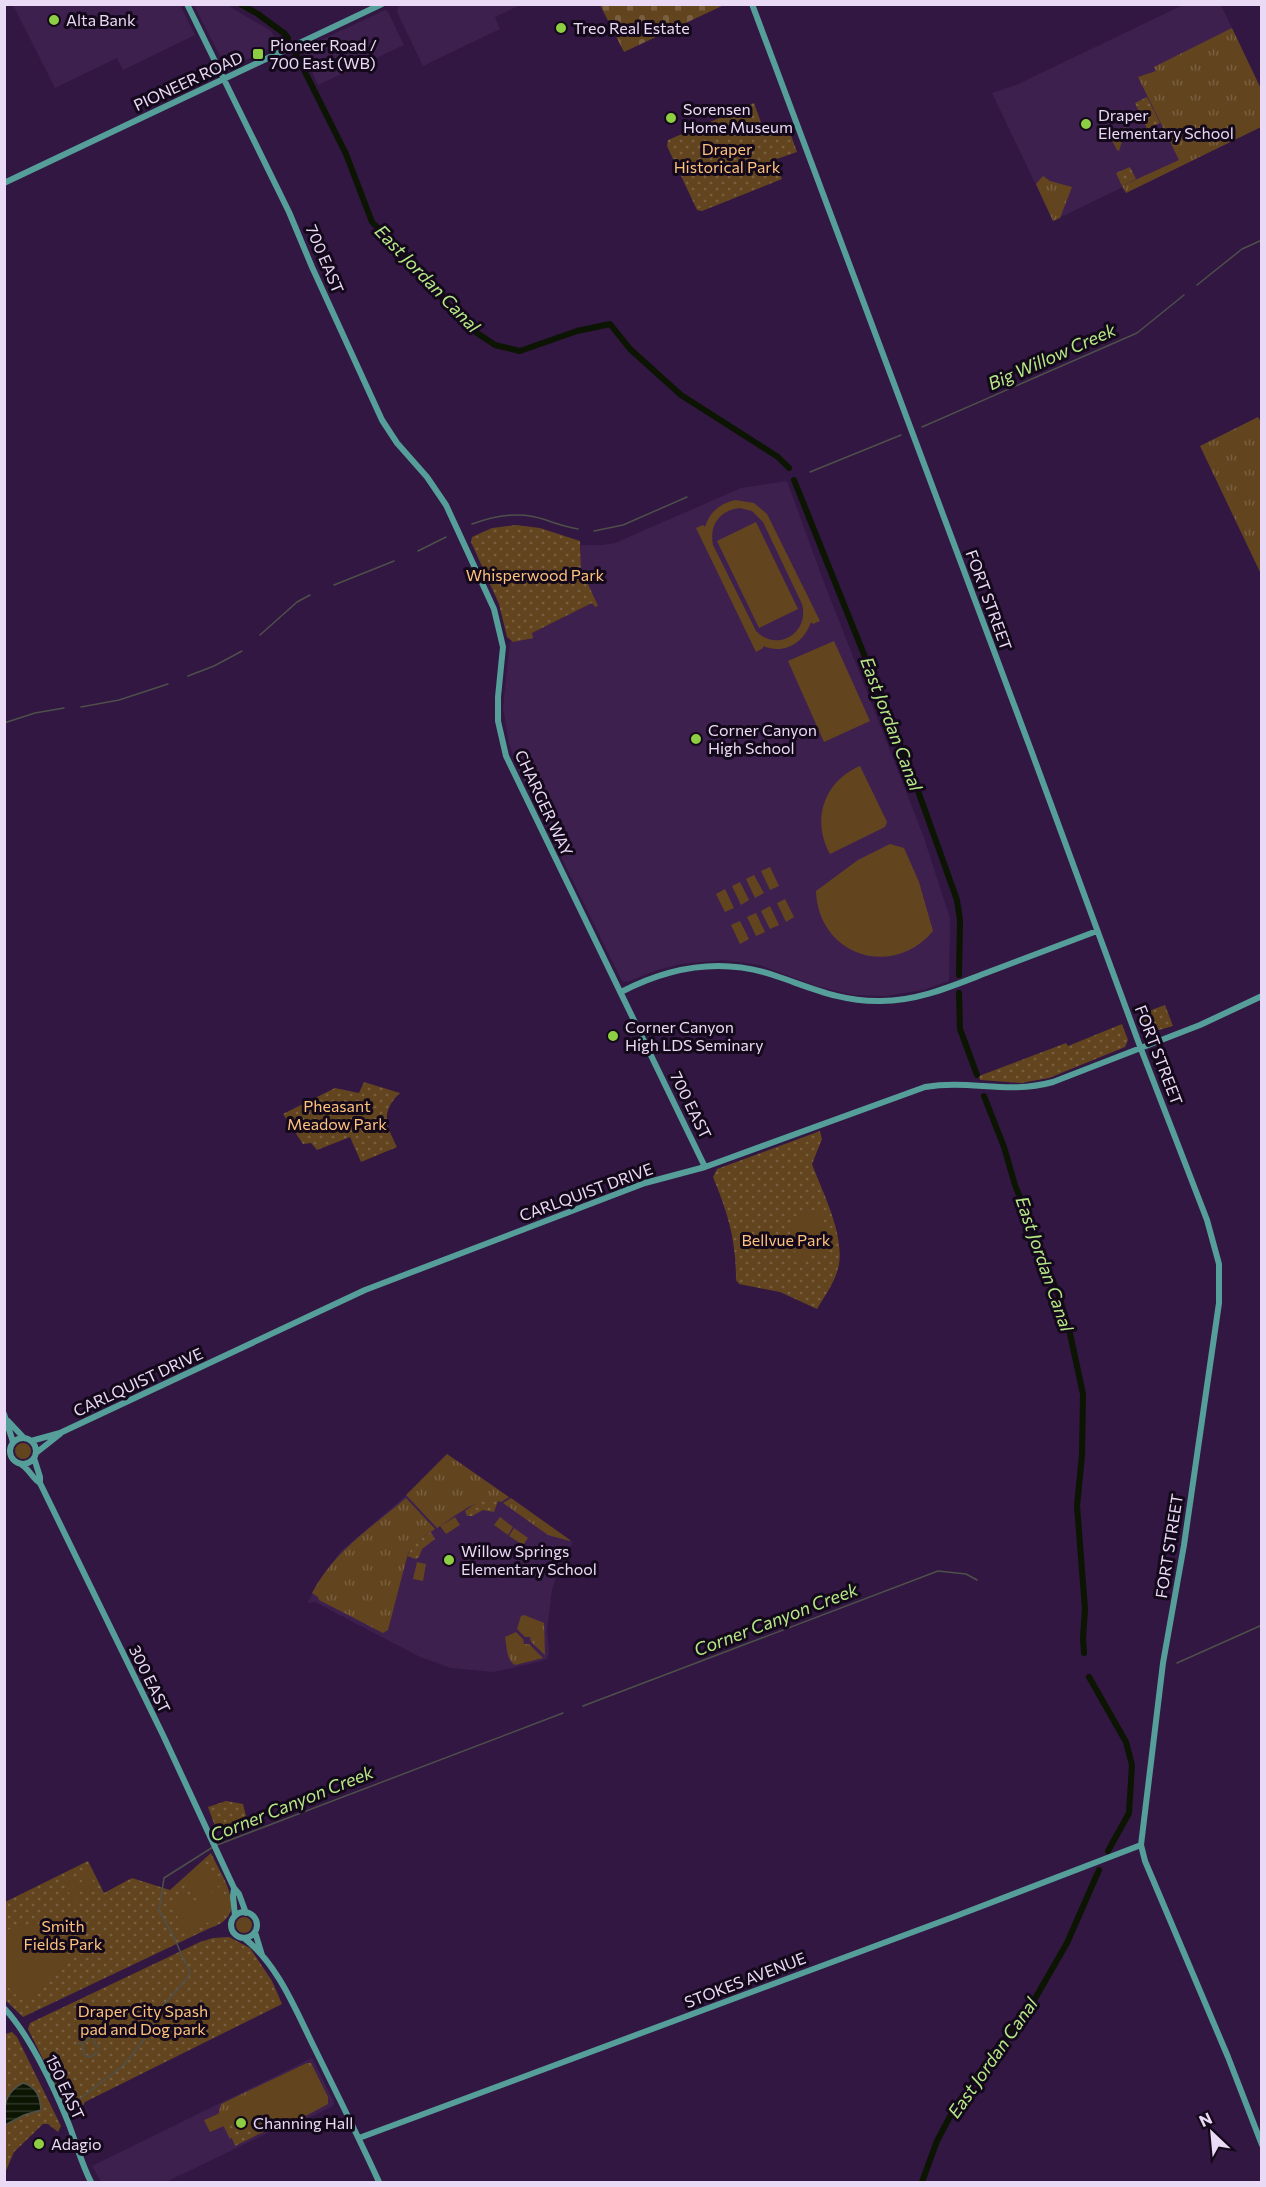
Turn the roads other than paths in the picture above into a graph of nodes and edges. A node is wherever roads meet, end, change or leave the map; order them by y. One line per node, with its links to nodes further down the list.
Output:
1 (188, 4): 4 (street, 700 EAST)
2 (382, 4): 4 (street, PIONEER ROAD)
3 (752, 4): 7 (street, FORT STREET)
4 (224, 79): 5 (street, PIONEER ROAD); 6 (street, 700 EAST)
5 (4, 183)
6 (451, 515): 8 (street, CHARGER WAY)
7 (1097, 931): 8 (street); 10 (street, FORT STREET)
8 (621, 992): 11 (street, 700 EAST)
9 (1262, 996): 10 (street, CARLQUIST DRIVE)
10 (1141, 1049): 11 (street, CARLQUIST DRIVE); 22 (street, FORT STREET)
11 (705, 1167): 13 (street, CARLQUIST DRIVE)
12 (6, 1417): 14 (street); 16 (street)
13 (60, 1433): 15 (street, CARLQUIST DRIVE); 18 (street, CARLQUIST DRIVE)
14 (24, 1438): 15 (street); 16 (street)
15 (32, 1441): 18 (street)
16 (10, 1444): 19 (street)
17 (4, 1454): 19 (street)
18 (35, 1455): 20 (street); 21 (street, 300 EAST)
19 (12, 1459): 20 (street)
20 (22, 1465): 21 (street, 300 EAST)
21 (40, 1483): 23 (street, 300 EAST)
22 (1141, 1845): 30 (street, STOKES AVENUE); 31 (street, FORT STREET)
23 (234, 1888): 24 (street, 300 EAST); 25 (street, 300 EAST)
24 (246, 1912): 25 (street); 26 (street)
25 (235, 1916): 27 (street)
26 (255, 1932): 27 (street); 28 (street)
27 (244, 1938): 28 (street)
28 (262, 1955): 30 (street)
29 (4, 2008): 32 (street, 150 EAST)
30 (359, 2138): 33 (street)
31 (1262, 2145)
32 (91, 2182)
33 (379, 2182)

